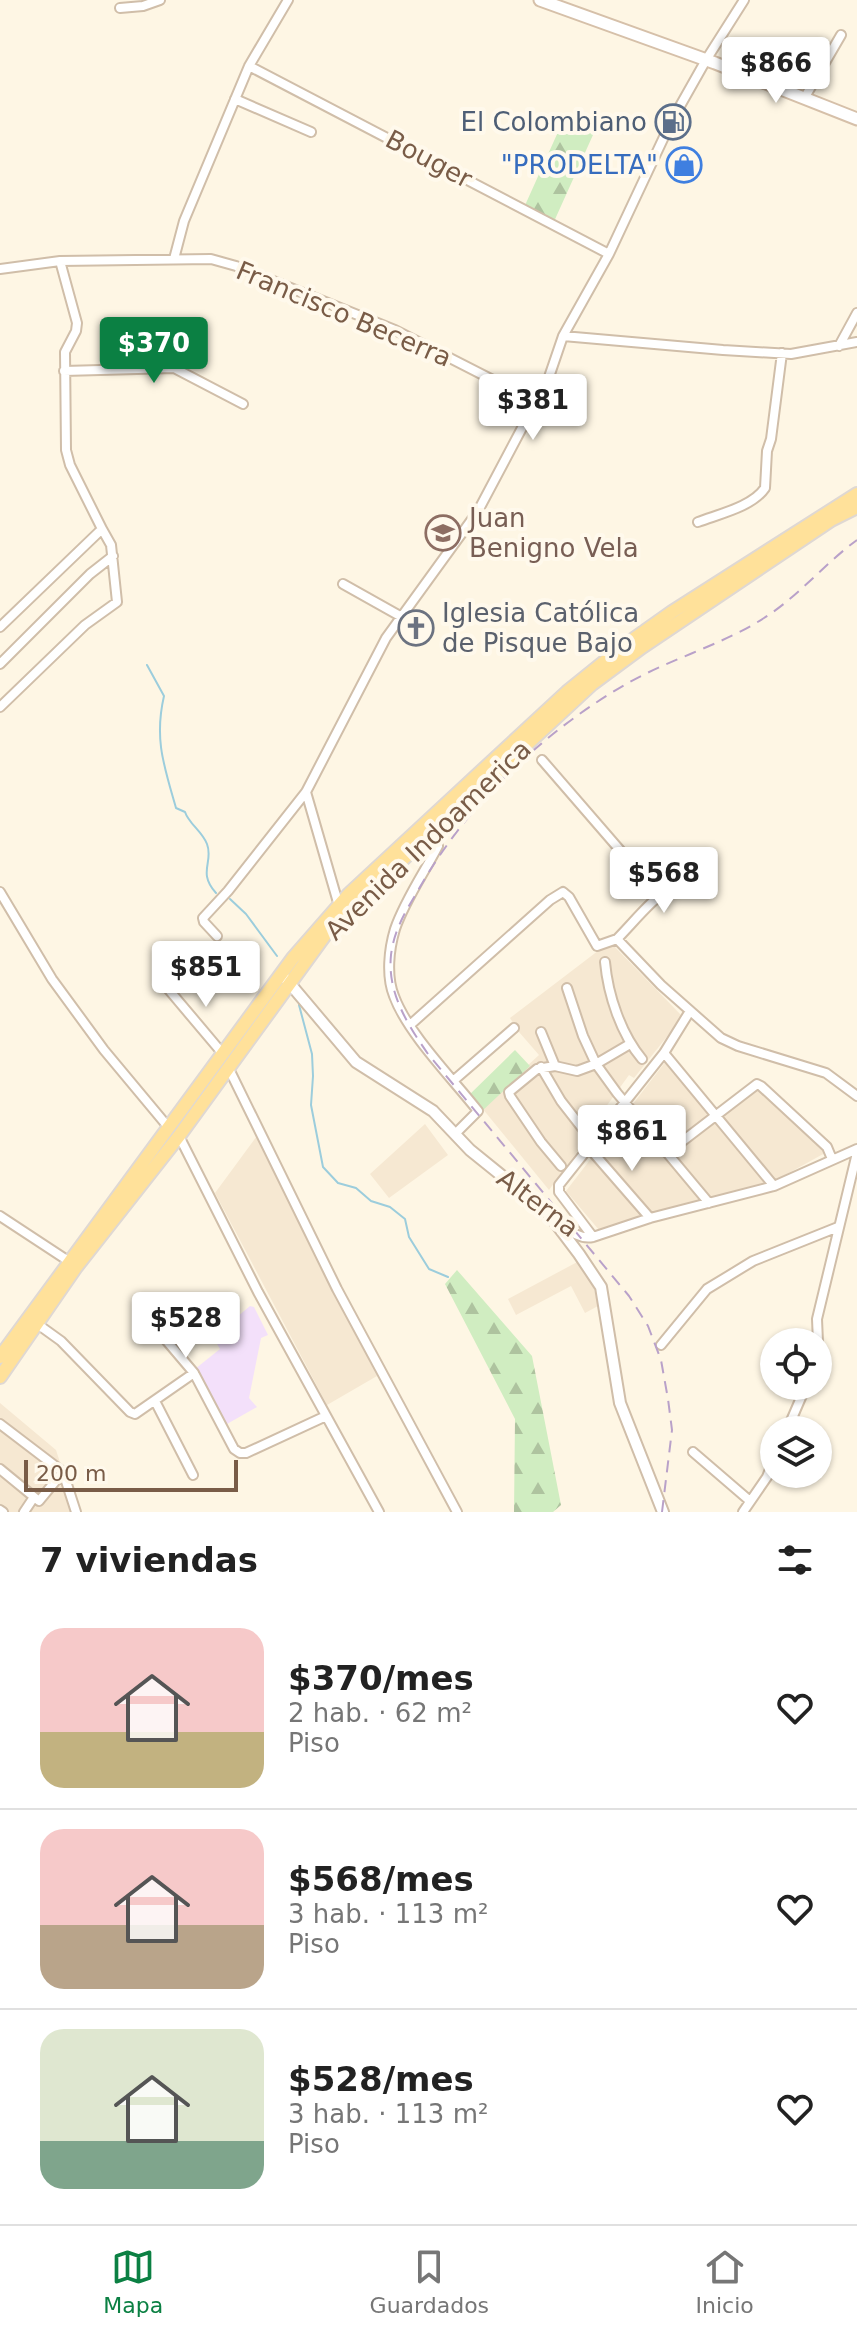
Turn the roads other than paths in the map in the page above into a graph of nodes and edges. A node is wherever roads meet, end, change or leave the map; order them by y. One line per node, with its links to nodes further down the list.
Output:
1 (160, 0): 5 (street)
2 (288, 0): 8 (street)
3 (540, 0): 7 (main road)
4 (744, 0): 7 (street)
5 (120, 8)
6 (841, 35): 9 (street)
7 (706, 60): 9 (main road); 13 (street)
8 (249, 66): 10 (street); 13 (street, Bouger)
9 (805, 97): 11 (main road)
10 (235, 99): 12 (street); 14 (street)
11 (857, 119)
12 (311, 132)
13 (609, 254): 18 (street)
14 (174, 259): 15 (street, Francisco Becerra); 23 (street, Francisco Becerra)
15 (60, 261): 16 (street, Francisco Becerra); 22 (street)
16 (0, 269)
17 (857, 313): 20 (street)
18 (563, 336): 21 (street); 23 (street)
19 (857, 342): 20 (street)
20 (839, 346): 21 (street)
21 (782, 353): 27 (street)
22 (64, 371): 24 (street); 28 (street)
23 (536, 402): 31 (street)
24 (243, 404)
25 (857, 494): 38 (main road, Avenida Indoamerica)
26 (857, 507): 37 (main road, Avenida Indoamerica)
27 (698, 522)
28 (102, 529): 29 (street); 32 (street)
29 (113, 556): 33 (street); 34 (street)
30 (343, 584): 31 (street)
31 (400, 616): 36 (street)
32 (0, 627)
33 (0, 664)
34 (0, 707)
35 (542, 760): 41 (street)
36 (306, 792): 42 (street); 43 (street)
37 (430, 835): 38 (main road, Avenida Indoamerica); 50 (street)
38 (384, 869): 42 (main road, Avenida Indoamerica)
39 (706, 879): 41 (street)
40 (0, 892): 65 (street)
41 (658, 898): 44 (street)
42 (342, 909): 46 (main road, Avenida Indoamerica)
43 (217, 936)
44 (617, 939): 49 (street); 50 (street)
45 (605, 962): 53 (street)
46 (286, 980): 55 (main road, Avenida Indoamerica); 60 (main road, Avenida Indoamerica); 67 (street, Alterna)
47 (164, 984): 55 (street)
48 (567, 988): 57 (street)
49 (690, 1011): 54 (street); 62 (street)
50 (410, 1025): 61 (street)
51 (514, 1028): 61 (street)
52 (541, 1032): 58 (street)
53 (630, 1044): 56 (street); 57 (street)
54 (664, 1053): 63 (street); 64 (street)
55 (223, 1054): 65 (main road, Avenida Indoamerica)
56 (642, 1059)
57 (596, 1064): 58 (street); 63 (street)
58 (555, 1066): 59 (street)
59 (541, 1067): 66 (street); 72 (street)
60 (229, 1069): 65 (main road, Avenida Indoamerica); 101 (street)
61 (453, 1081): 67 (street)
62 (857, 1096)
63 (625, 1103): 68 (street); 70 (street)
64 (716, 1116): 70 (street); 71 (street); 73 (street)
65 (174, 1132): 80 (main road, Avenida Indoamerica); 89 (street)
66 (586, 1133)
67 (455, 1134): 75 (street, Alterna)
68 (590, 1149): 77 (street); 79 (street)
69 (857, 1151): 71 (street, Alterna); 78 (street)
70 (667, 1153): 74 (street)
71 (832, 1159): 73 (street, Alterna)
72 (561, 1166)
73 (774, 1186): 74 (street, Alterna)
74 (709, 1203): 77 (street, Alterna)
75 (548, 1213): 79 (street, Alterna); 102 (street)
76 (0, 1216): 80 (street)
77 (650, 1218): 79 (street, Alterna)
78 (838, 1227): 83 (street); 84 (street)
79 (593, 1237)
80 (75, 1261): 82 (main road, Avenida Indoamerica); 85 (main road, Avenida Indoamerica)
81 (149, 1320): 86 (street)
82 (36, 1323): 87 (main road, Avenida Indoamerica); 88 (street)
83 (817, 1328)
84 (661, 1345)
85 (0, 1357)
86 (194, 1373): 88 (street); 89 (street)
87 (0, 1377)
88 (155, 1401): 94 (street)
89 (326, 1416): 100 (street)
90 (0, 1424): 93 (street)
91 (693, 1452): 97 (street)
92 (0, 1469): 96 (street)
93 (63, 1472): 96 (street); 99 (street)
94 (193, 1475)
95 (760, 1487): 97 (street)
96 (34, 1497): 98 (street)
97 (750, 1501): 103 (street)
98 (24, 1512)
99 (76, 1512)
100 (379, 1512)
101 (457, 1512)
102 (663, 1512)
103 (743, 1512)

